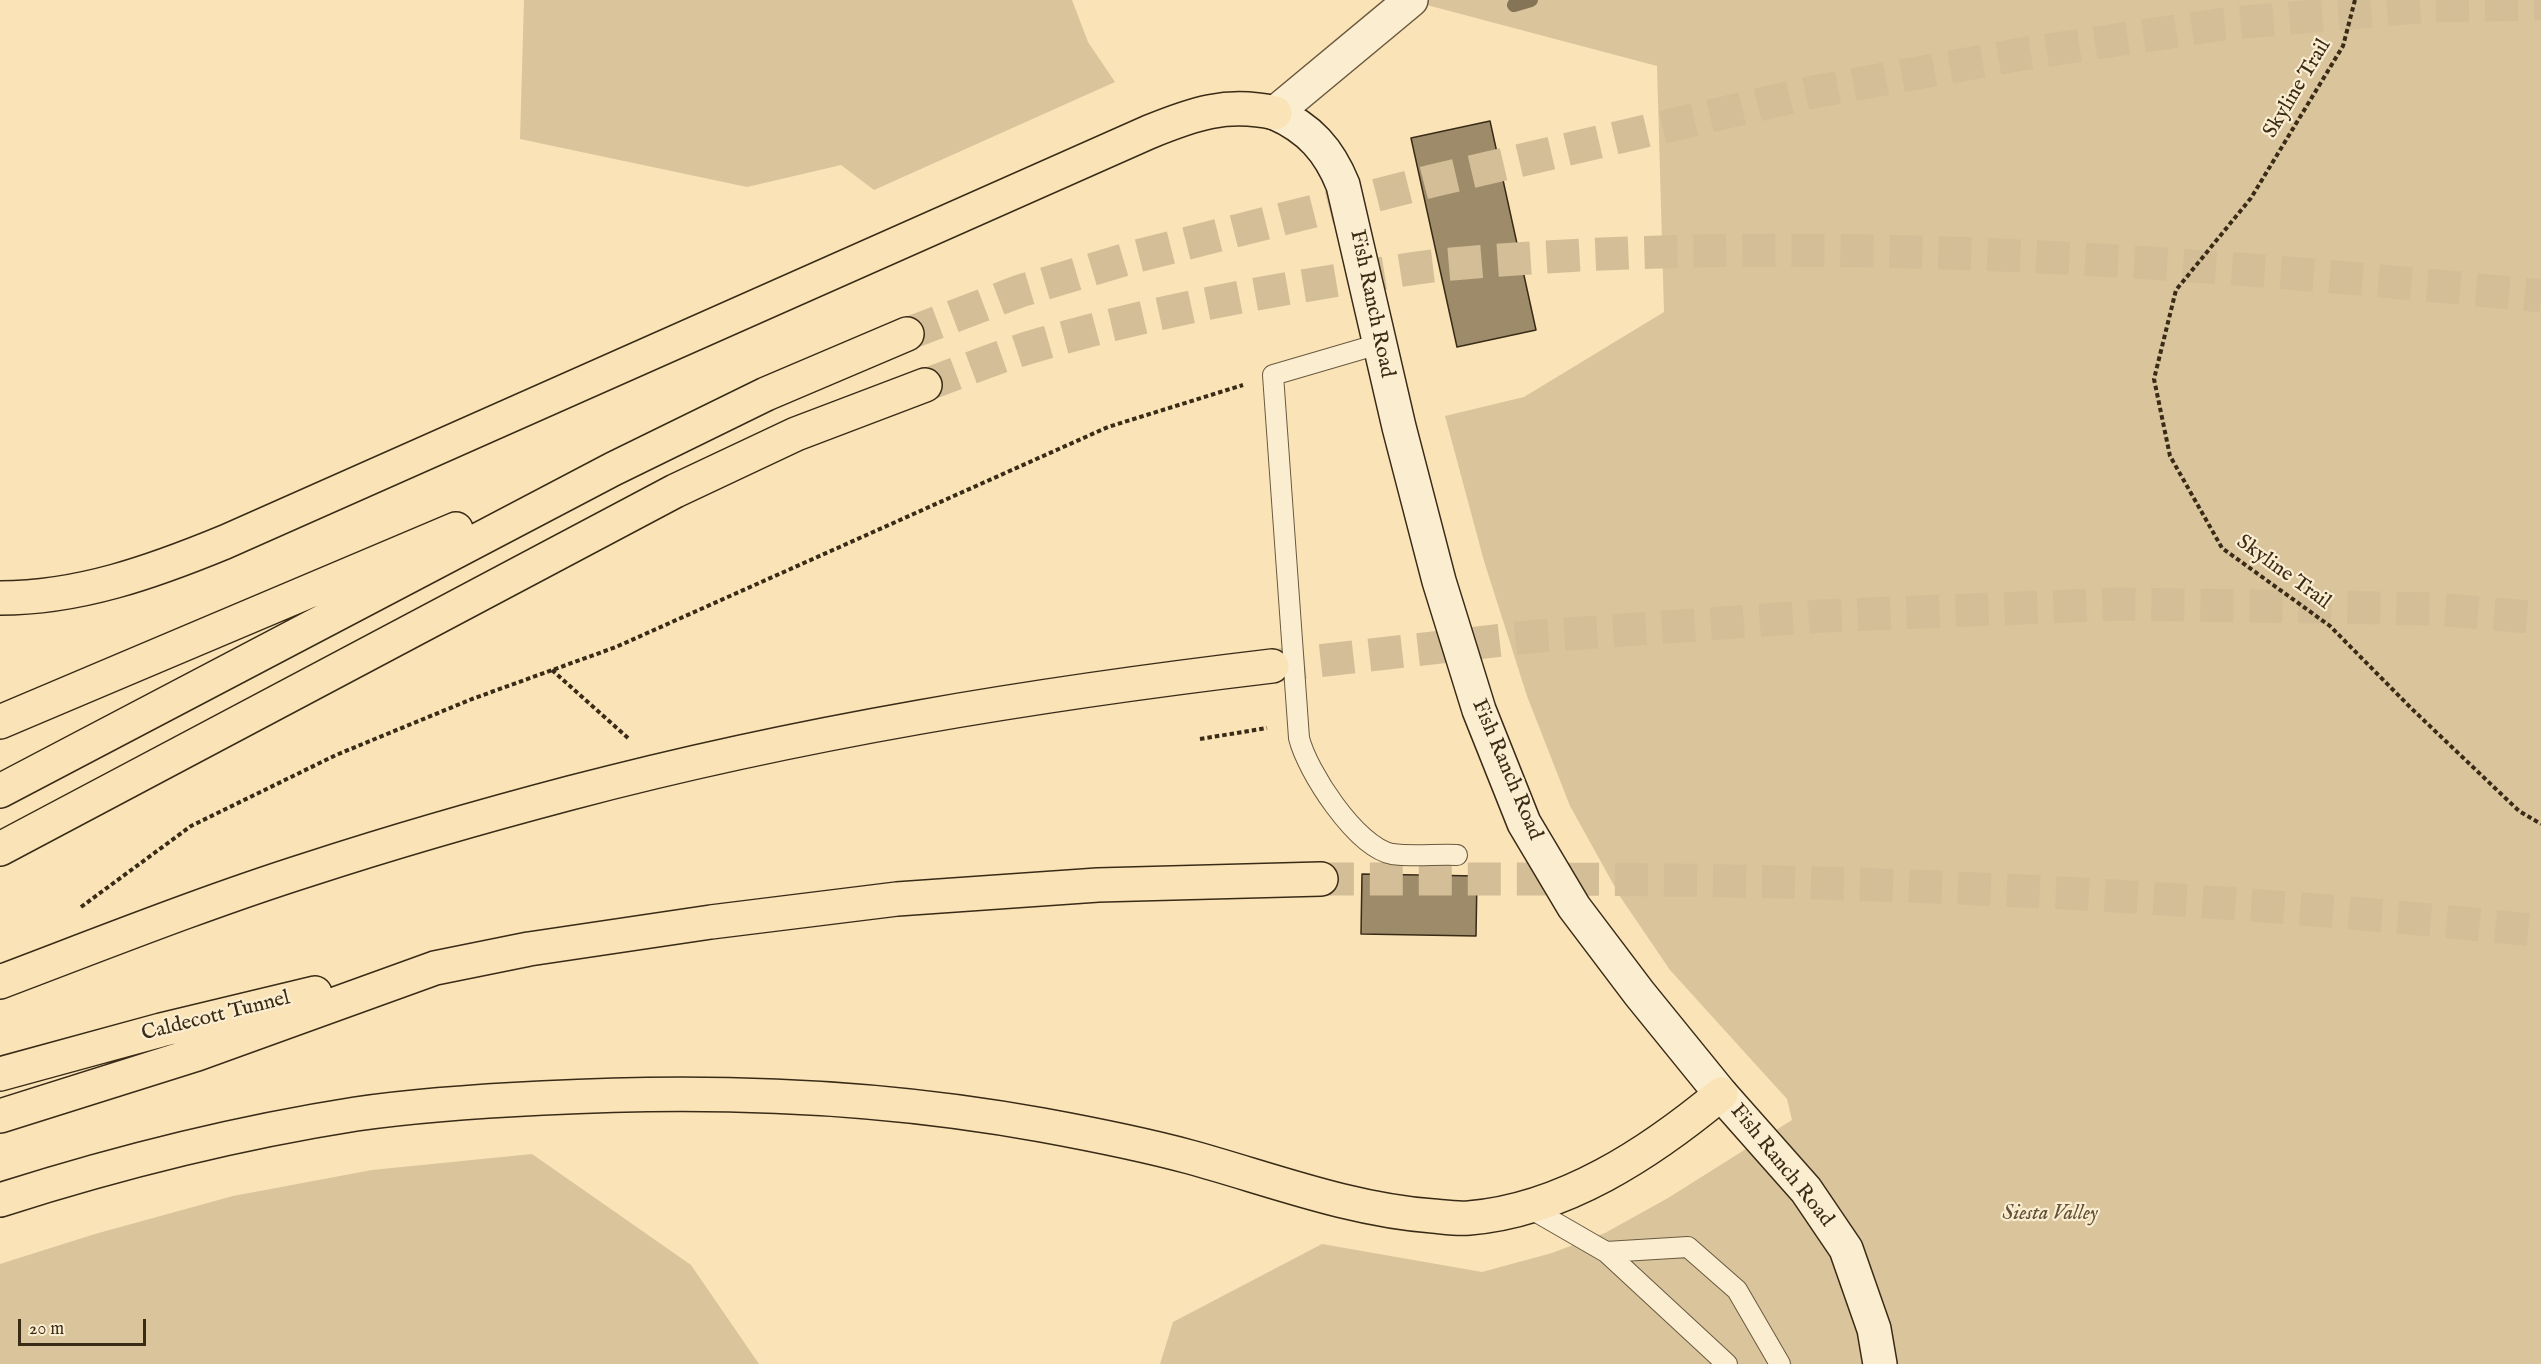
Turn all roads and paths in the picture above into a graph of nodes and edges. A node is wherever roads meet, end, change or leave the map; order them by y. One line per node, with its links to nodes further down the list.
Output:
1 (1412, 0): 3 (main road)
2 (2355, 0): 17 (path, Skyline Trail)
3 (1275, 113): 5 (main road, Fish Ranch Road); 9 (highway)
4 (907, 334): 8 (highway)
5 (1379, 344): 6 (lane); 25 (main road, Fish Ranch Road)
6 (1273, 375): 11 (path); 13 (lane)
7 (925, 385): 18 (highway)
8 (679, 436): 12 (highway); 16 (highway)
9 (0, 598)
10 (1272, 666): 15 (highway)
11 (552, 670): 15 (path); 21 (path)
12 (0, 722)
13 (1297, 723): 14 (path); 19 (lane)
14 (1200, 739)
15 (665, 770): 23 (highway)
16 (0, 791)
17 (2541, 824)
18 (0, 849)
19 (1457, 855)
20 (1320, 879): 22 (highway)
21 (76, 910)
22 (435, 968): 24 (highway, Caldecott Tunnel); 26 (highway)
23 (0, 982)
24 (0, 1074)
25 (1722, 1094): 28 (highway); 32 (main road, Fish Ranch Road)
26 (0, 1116)
27 (0, 1200): 28 (highway)
28 (1528, 1206): 29 (lane)
29 (1606, 1252): 30 (lane); 31 (lane)
30 (1727, 1364)
31 (1780, 1364)
32 (1880, 1364)

